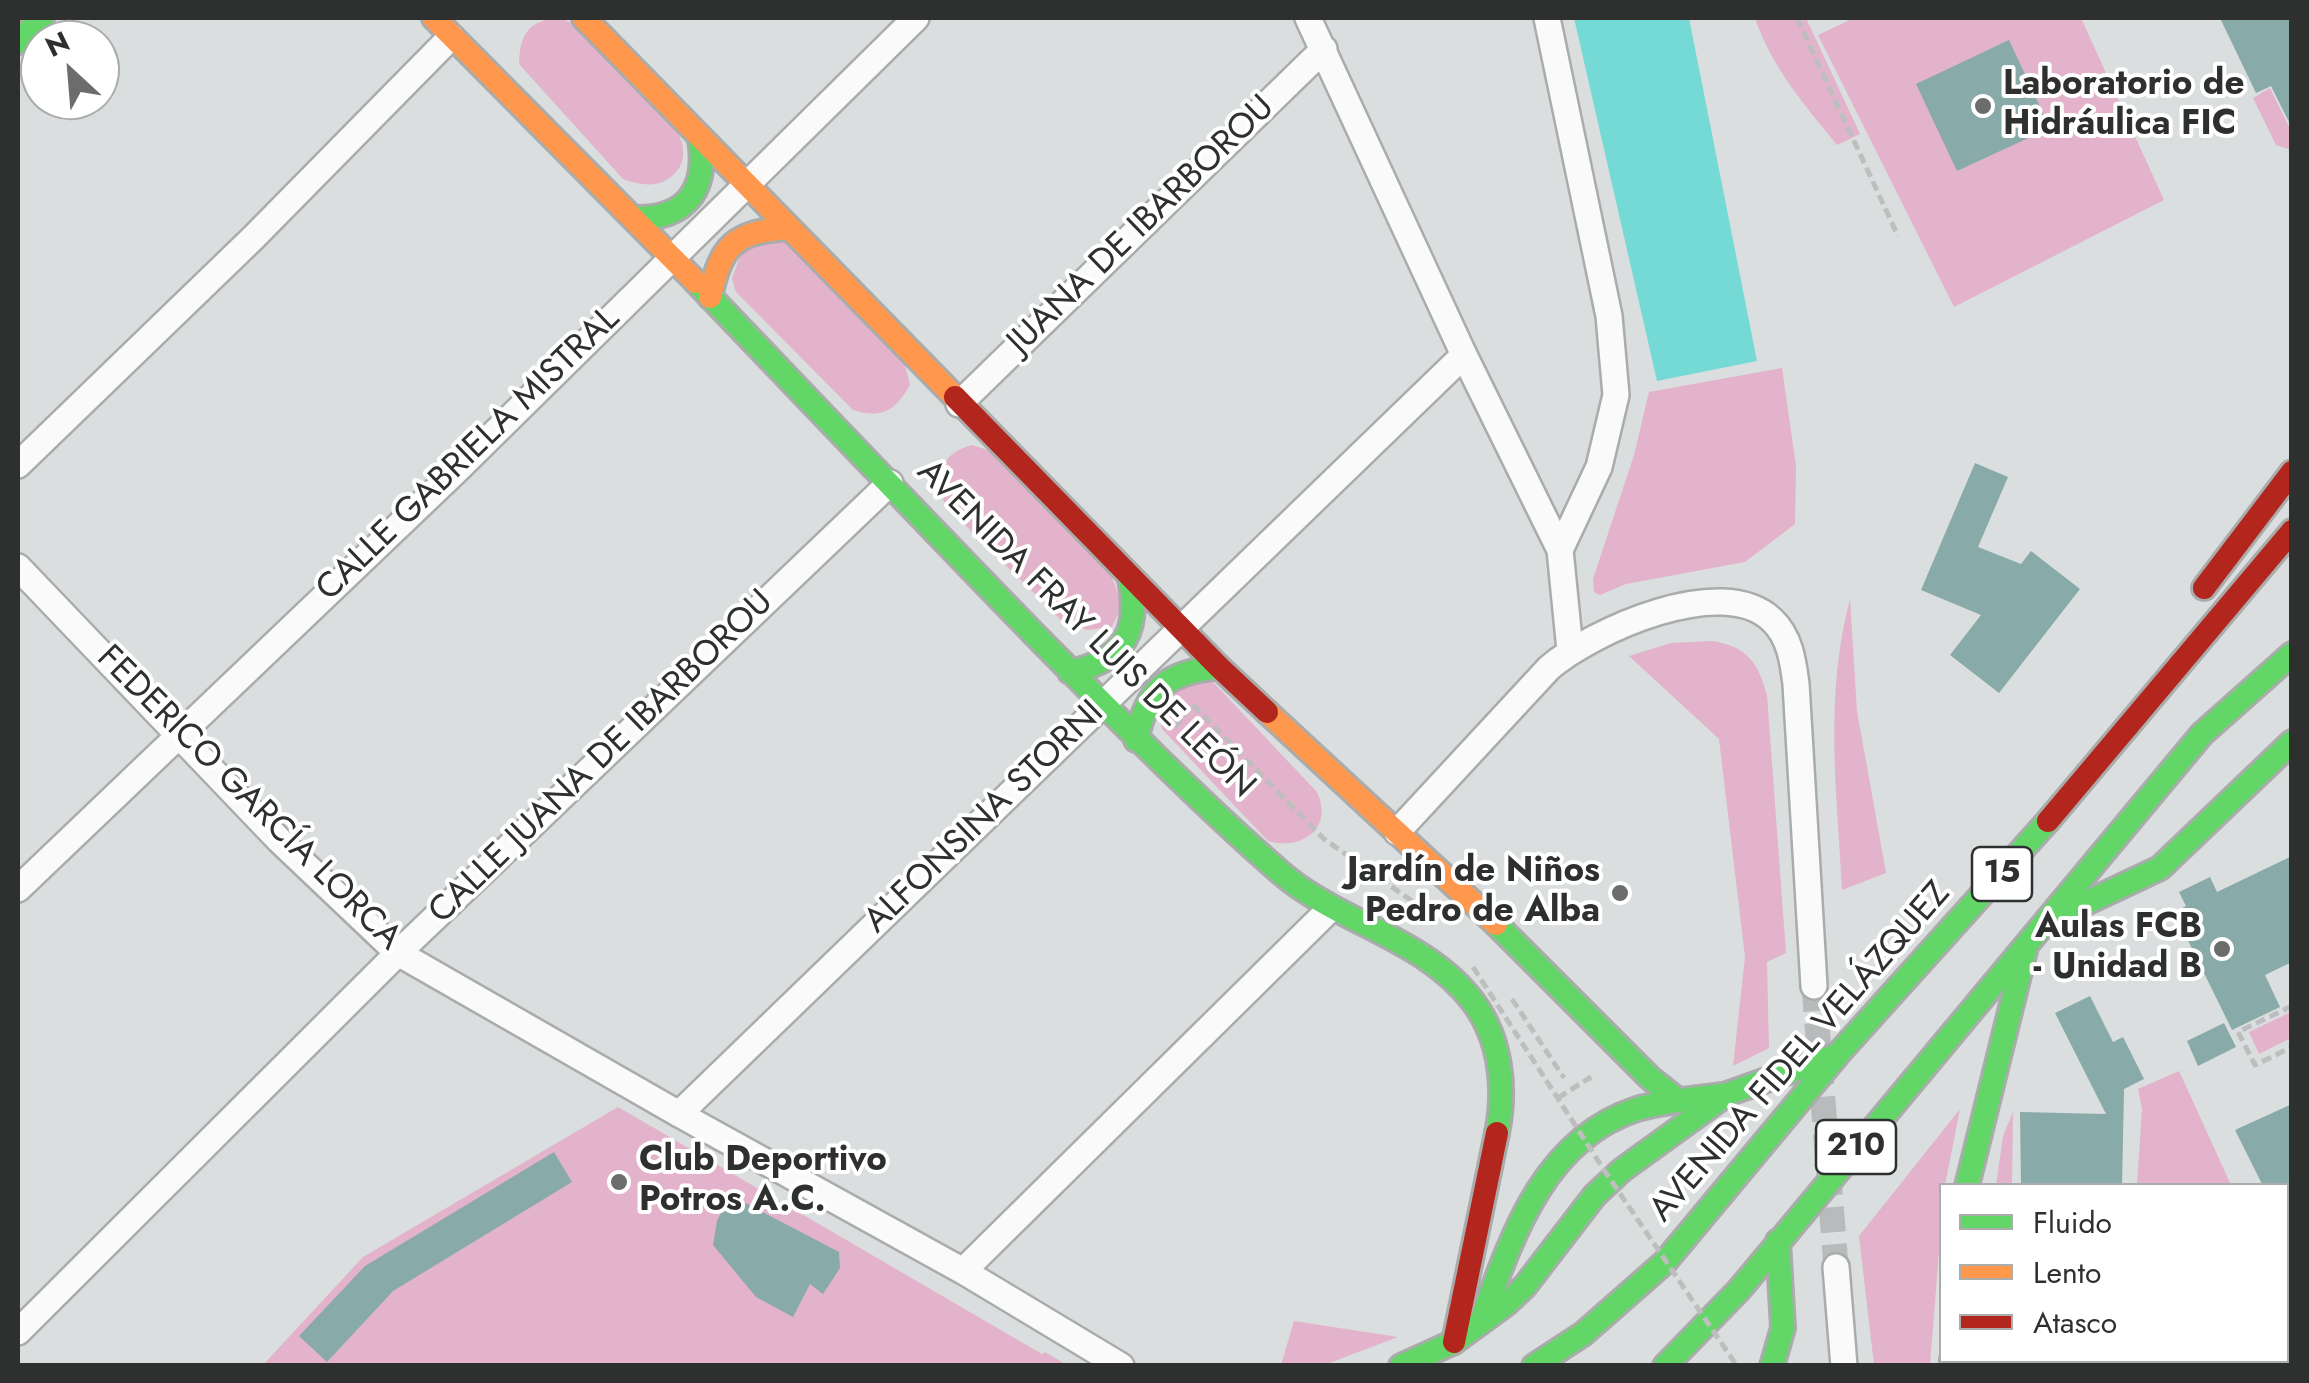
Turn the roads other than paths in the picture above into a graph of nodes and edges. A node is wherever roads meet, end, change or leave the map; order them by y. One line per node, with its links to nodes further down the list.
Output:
1 (42, 18): 7 (main road)
2 (584, 18): 9 (main road, AVENIDA FRAY LUIS DE LEÓN)
3 (916, 18): 10 (street, CALLE GABRIELA MISTRAL)
4 (1308, 18): 8 (street)
5 (1547, 18): 21 (street)
6 (442, 27): 11 (main road, AVENIDA FRAY LUIS DE LEÓN); 17 (street)
7 (18, 42)
8 (1324, 49): 15 (street); 16 (street, JUANA DE IBARBOROU)
9 (700, 139): 10 (main road, AVENIDA FRAY LUIS DE LEÓN); 11 (main road)
10 (745, 184): 12 (main road, AVENIDA FRAY LUIS DE LEÓN); 13 (street, CALLE GABRIELA MISTRAL)
11 (635, 218): 13 (main road, AVENIDA FRAY LUIS DE LEÓN)
12 (789, 228): 14 (main road); 16 (main road, AVENIDA FRAY LUIS DE LEÓN)
13 (671, 258): 14 (main road, AVENIDA FRAY LUIS DE LEÓN); 33 (street, CALLE GABRIELA MISTRAL)
14 (710, 296): 19 (main road, AVENIDA FRAY LUIS DE LEÓN)
15 (1464, 355): 21 (street); 26 (street, ALFONSINA STORNI)
16 (960, 404): 25 (main road, AVENIDA FRAY LUIS DE LEÓN)
17 (18, 464)
18 (2292, 472): 31 (main road, 15)
19 (890, 483): 30 (main road, AVENIDA FRAY LUIS DE LEÓN); 40 (street, CALLE JUANA DE IBARBOROU)
20 (2292, 532): 23 (main road, AVENIDA FIDEL VELÁZQUEZ)
21 (1560, 550): 27 (street)
22 (2292, 555): 23 (main road)
23 (2264, 565): 31 (main road, AVENIDA FIDEL VELÁZQUEZ)
24 (18, 567): 33 (street, FEDERICO GARCÍA LORCA)
25 (1129, 575): 26 (main road, AVENIDA FRAY LUIS DE LEÓN); 30 (main road)
26 (1180, 626): 29 (main road, AVENIDA FRAY LUIS DE LEÓN); 32 (street, ALFONSINA STORNI)
27 (1570, 650): 36 (street); 41 (street)
28 (2292, 654): 39 (main road, 210)
29 (1224, 671): 35 (main road); 36 (main road, AVENIDA FRAY LUIS DE LEÓN)
30 (1070, 672): 32 (main road, AVENIDA FRAY LUIS DE LEÓN)
31 (2160, 687): 42 (main road, AVENIDA FIDEL VELÁZQUEZ / 15)
32 (1102, 705): 35 (main road, AVENIDA FRAY LUIS DE LEÓN); 45 (street, ALFONSINA STORNI)
33 (178, 734): 37 (street, CALLE GABRIELA MISTRAL); 40 (street, FEDERICO GARCÍA LORCA)
34 (2292, 742): 39 (main road)
35 (1144, 746): 38 (main road, AVENIDA FRAY LUIS DE LEÓN)
36 (1397, 832): 44 (main road, AVENIDA FRAY LUIS DE LEÓN)
37 (18, 889)
38 (1329, 910): 49 (street); 52 (main road, AVENIDA FRAY LUIS DE LEÓN)
39 (2035, 932): 46 (main road); 47 (main road, 210)
40 (398, 953): 45 (street, FEDERICO GARCÍA LORCA); 51 (street, CALLE JUANA DE IBARBOROU)
41 (1814, 986)
42 (1837, 1055): 43 (main road); 55 (main road, AVENIDA FIDEL VELÁZQUEZ / 15)
43 (1727, 1094): 44 (main road); 50 (main road)
44 (1680, 1100): 50 (main road)
45 (679, 1114): 49 (street, FEDERICO GARCÍA LORCA)
46 (1968, 1183)
47 (1778, 1241): 56 (main road, 210); 57 (main road)
48 (1836, 1267): 58 (street)
49 (964, 1271): 53 (street, FEDERICO GARCÍA LORCA)
50 (1480, 1322): 52 (main road)
51 (18, 1332)
52 (1454, 1342): 54 (main road)
53 (1121, 1366)
54 (1400, 1366)
55 (1534, 1366)
56 (1665, 1366)
57 (1772, 1366)
58 (1844, 1366)

